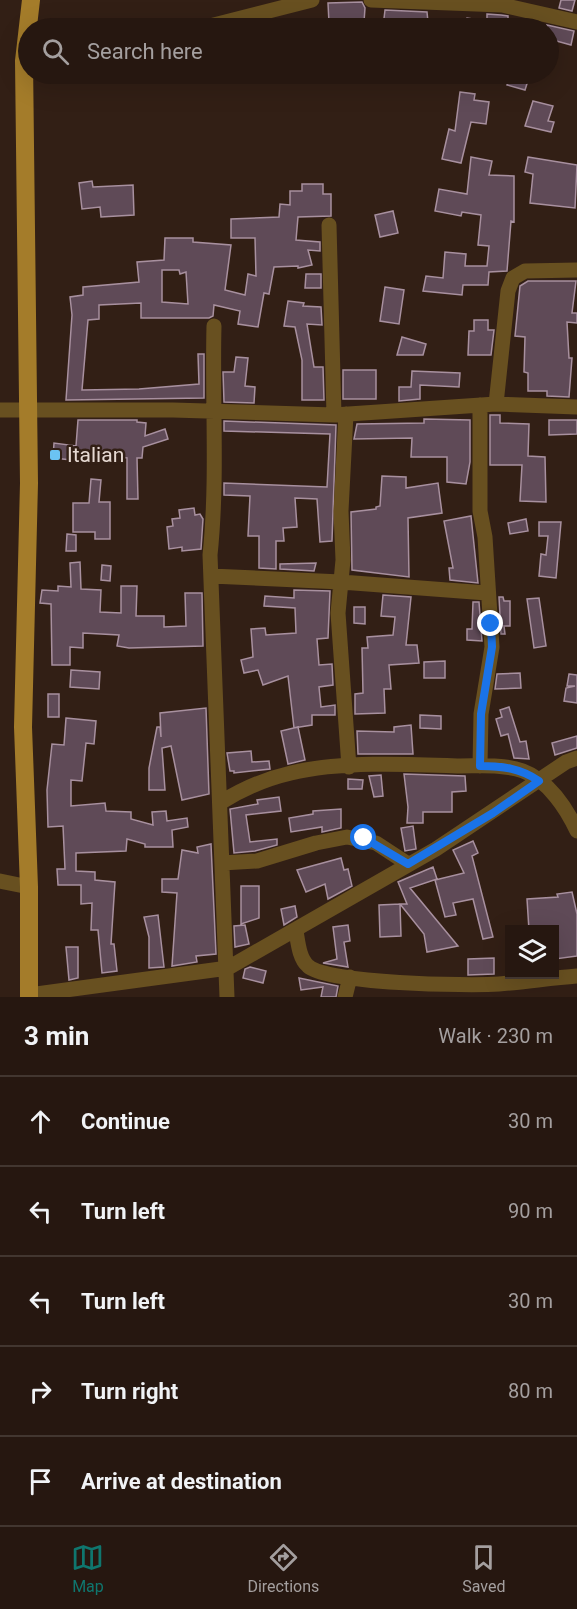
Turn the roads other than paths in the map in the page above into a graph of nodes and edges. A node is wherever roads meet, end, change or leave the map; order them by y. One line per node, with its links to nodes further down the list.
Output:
1 (31, 0): 6 (main road)
2 (312, 0): 7 (street)
3 (371, 0): 4 (street)
4 (441, 1): 5 (street)
5 (502, 3): 8 (street)
6 (29, 18)
7 (241, 18)
8 (577, 22)
9 (27, 84): 17 (main road)
10 (329, 225): 19 (street)
11 (577, 270): 13 (street)
12 (214, 326): 18 (street)
13 (496, 404): 14 (street); 15 (street)
14 (480, 405): 19 (street); 22 (street)
15 (577, 407)
16 (0, 410): 17 (street)
17 (27, 411): 18 (street); 32 (main road)
18 (212, 411): 19 (street); 20 (street)
19 (340, 415): 21 (street)
20 (211, 576): 21 (street); 27 (street)
21 (341, 582): 22 (street); 25 (street)
22 (488, 593): 24 (street)
23 (577, 758): 26 (street)
24 (480, 766): 25 (street); 26 (street)
25 (349, 767): 27 (street)
26 (539, 781): 28 (street); 30 (street)
27 (220, 803): 29 (street)
28 (577, 831)
29 (222, 863): 30 (street); 34 (street)
30 (408, 864): 33 (street)
31 (0, 881): 32 (street)
32 (29, 887): 37 (main road)
33 (296, 931): 34 (street); 36 (street)
34 (228, 968): 37 (street); 38 (street)
35 (577, 976): 36 (street)
36 (350, 977): 39 (street)
37 (29, 996)
38 (227, 997)
39 (345, 997)

